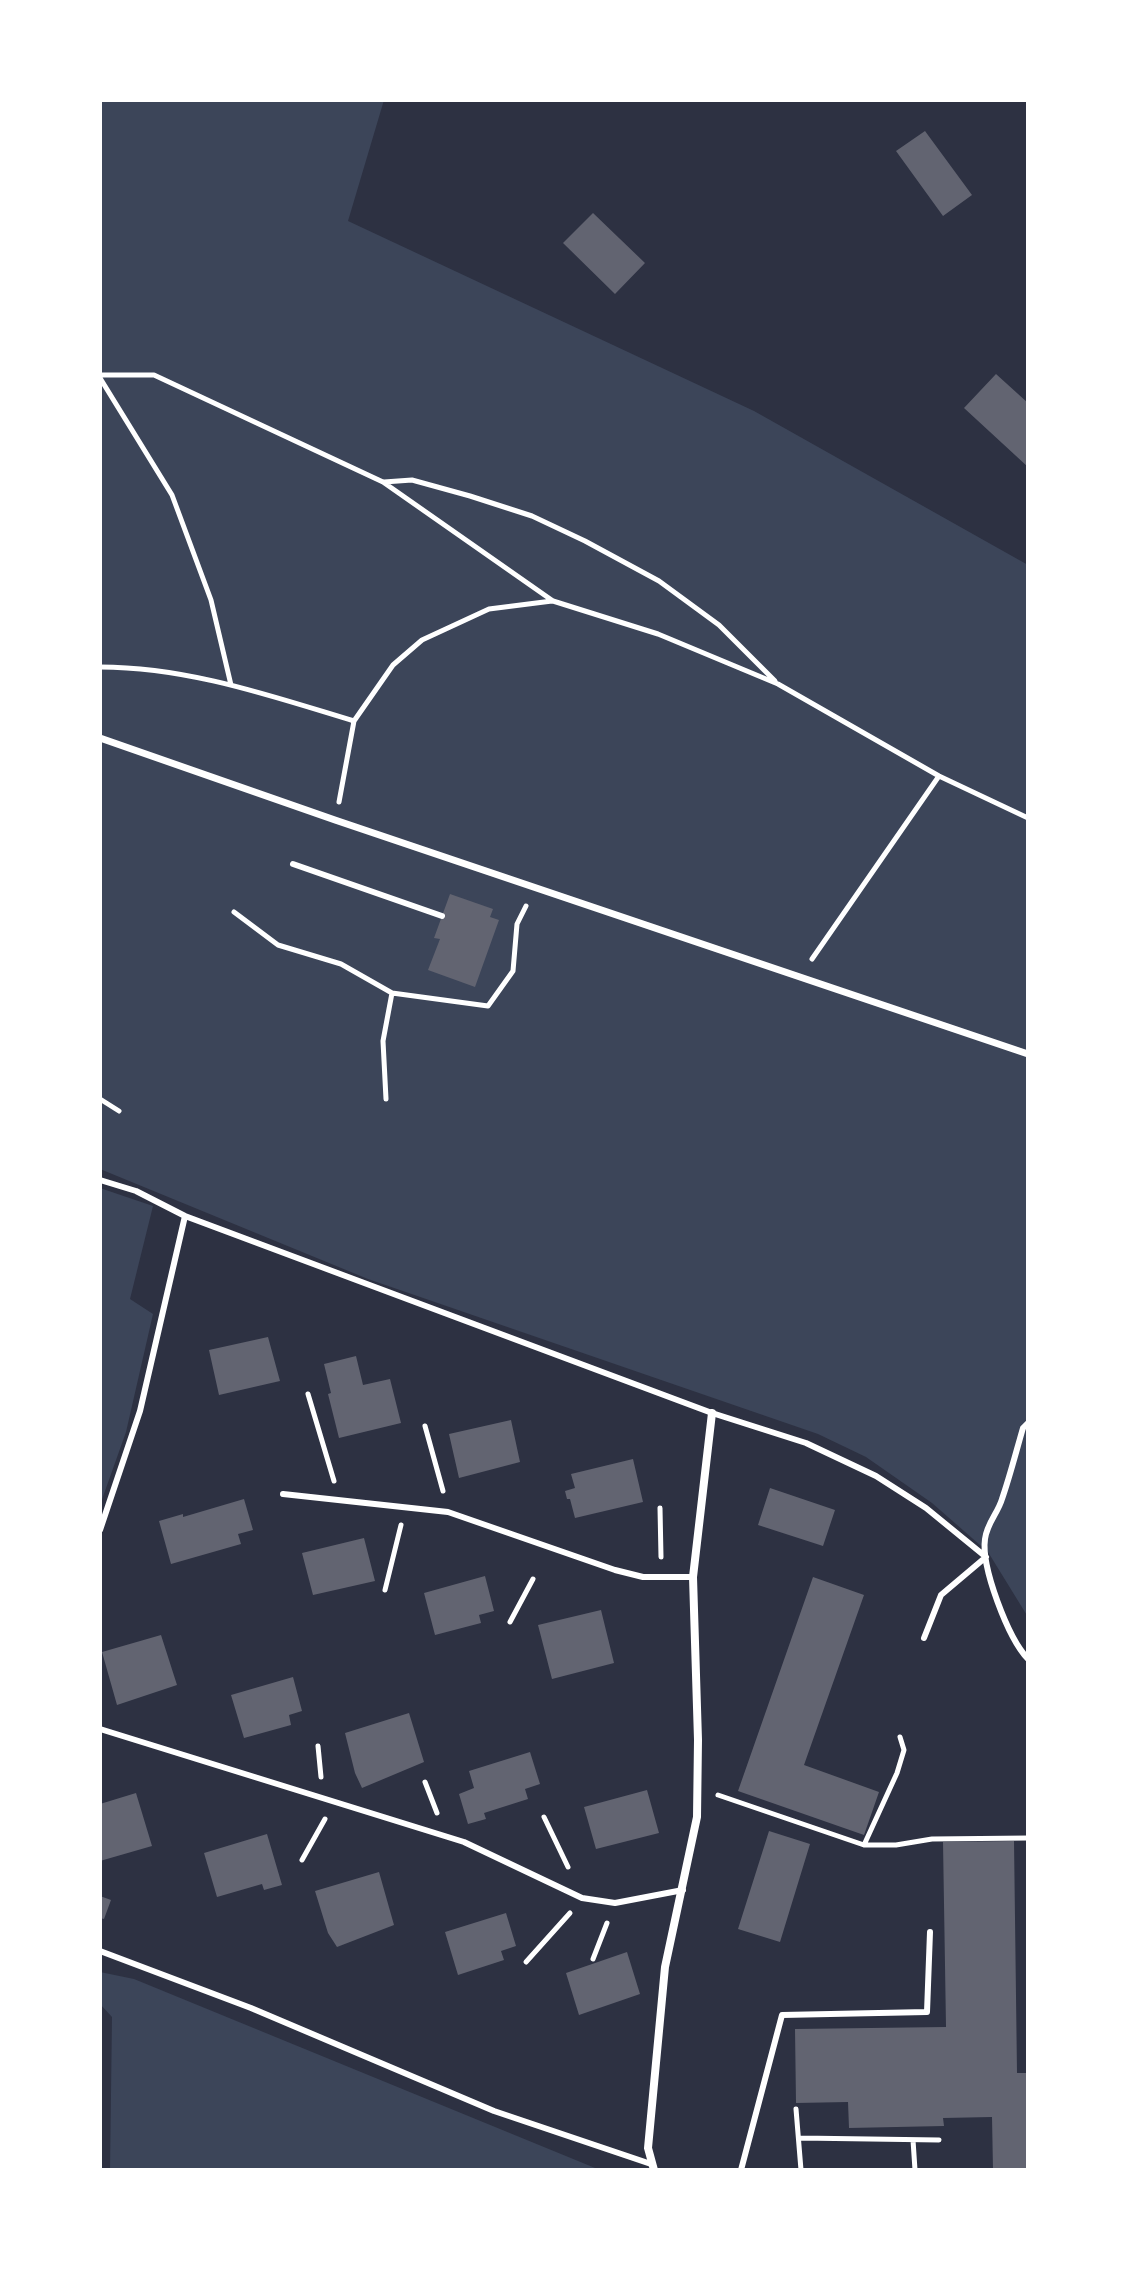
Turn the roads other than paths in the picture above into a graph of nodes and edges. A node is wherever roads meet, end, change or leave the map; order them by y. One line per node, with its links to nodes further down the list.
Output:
1 (100, 738): 4 (street)
2 (293, 864): 3 (lane)
3 (442, 916)
4 (1028, 1054)
5 (100, 1180): 6 (lane)
6 (185, 1216): 7 (lane); 10 (lane)
7 (712, 1413): 11 (lane); 12 (street)
8 (1028, 1423): 11 (lane)
9 (283, 1494): 12 (lane)
10 (100, 1530)
11 (986, 1557): 13 (lane); 14 (lane)
12 (693, 1577): 16 (street)
13 (924, 1638)
14 (1028, 1659)
15 (100, 1729): 16 (lane)
16 (683, 1890): 19 (street)
17 (930, 1932): 20 (lane)
18 (100, 1951): 19 (lane)
19 (652, 2167)
20 (741, 2170)

